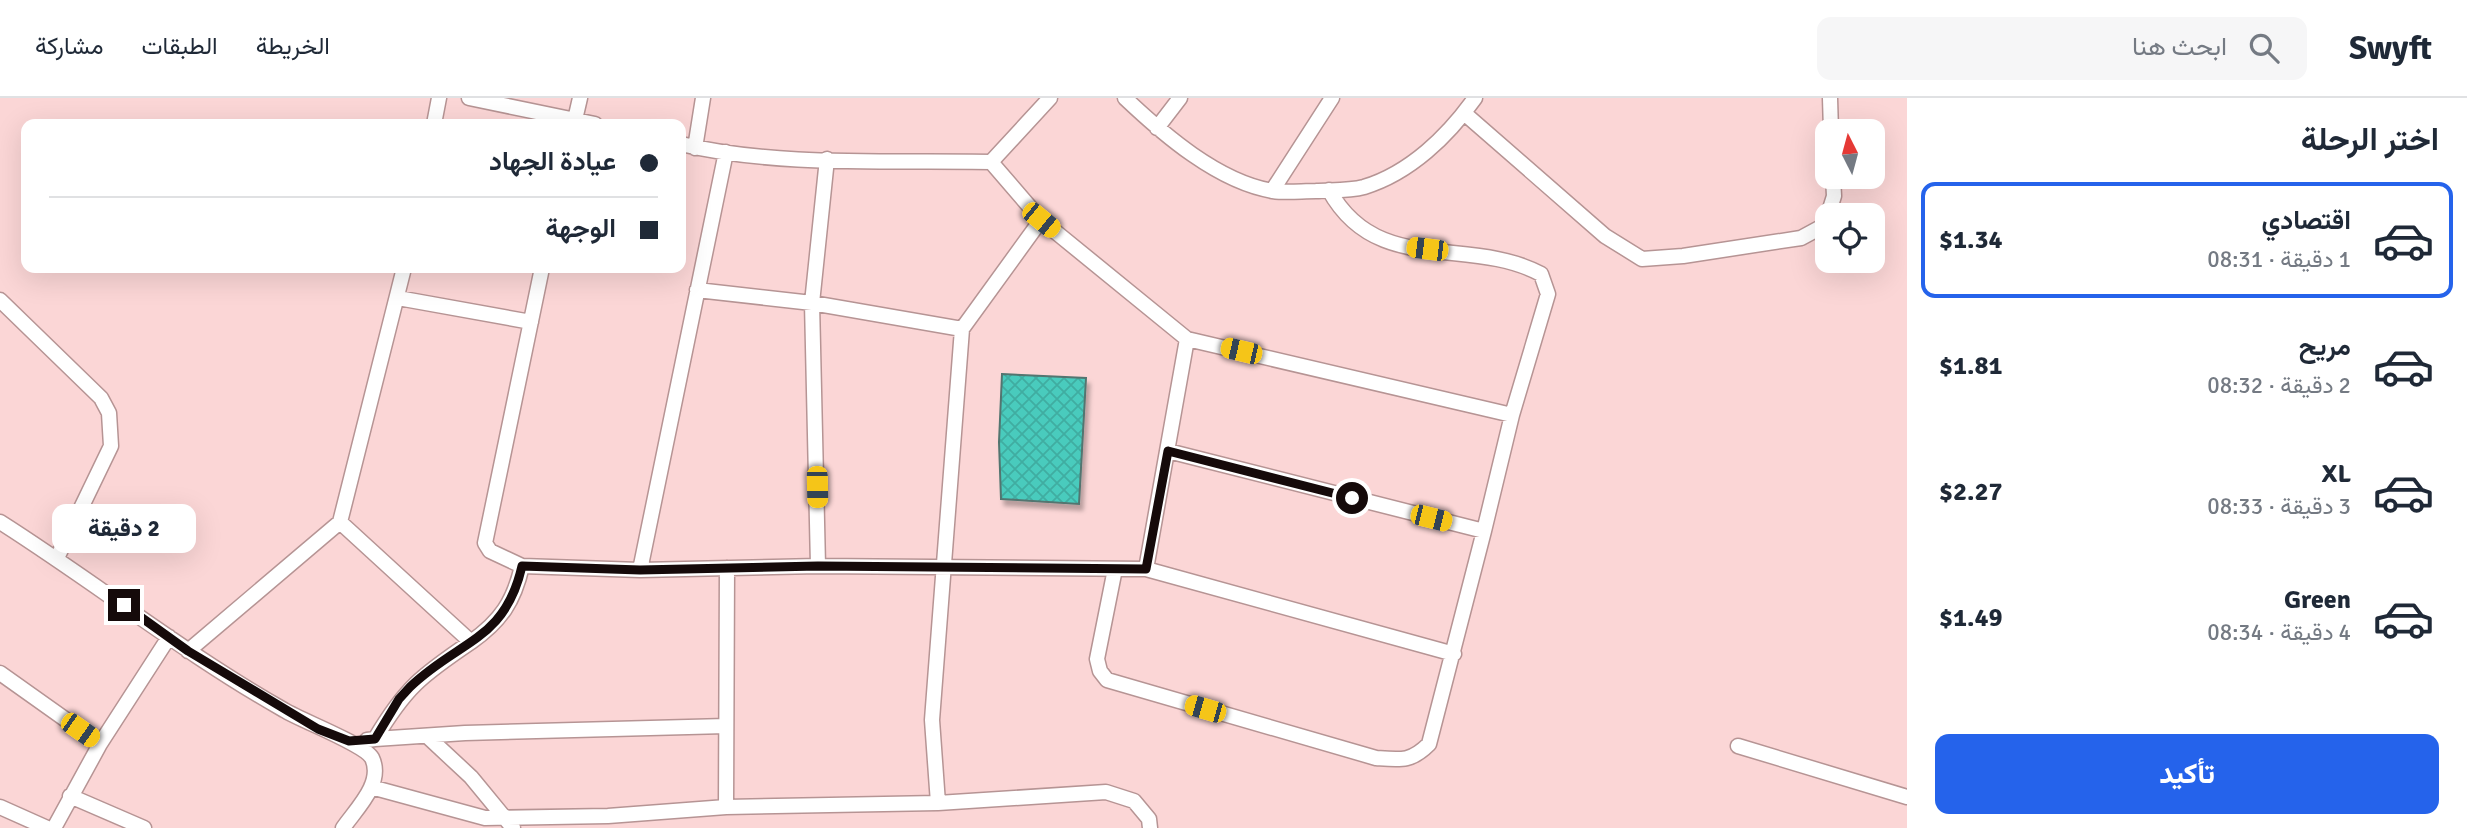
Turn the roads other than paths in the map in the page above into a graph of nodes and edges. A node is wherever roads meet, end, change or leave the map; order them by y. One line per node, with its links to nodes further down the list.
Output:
1 (439, 98): 12 (street)
2 (469, 98): 13 (street)
3 (580, 98): 14 (street)
4 (703, 98): 17 (street)
5 (1050, 98): 20 (street)
6 (1125, 98): 16 (street)
7 (1180, 98): 16 (street)
8 (1332, 98): 22 (street)
9 (1475, 98): 11 (street)
10 (1830, 98): 15 (street)
11 (1464, 113): 21 (street); 24 (street)
12 (435, 119)
13 (561, 119)
14 (575, 119)
15 (1831, 119)
16 (1157, 128): 22 (street)
17 (688, 146): 18 (street)
18 (726, 152): 19 (street); 27 (street)
19 (827, 159): 20 (street); 30 (street)
20 (991, 162): 23 (street)
21 (1329, 190): 22 (street); 34 (street)
22 (1272, 191)
23 (1041, 220): 32 (street); 33 (street)
24 (1815, 230)
25 (403, 273): 28 (street)
26 (541, 273): 31 (street)
27 (697, 290): 30 (street); 46 (street)
28 (398, 298): 31 (street); 37 (street)
29 (0, 300): 39 (street)
30 (813, 303): 32 (street); 41 (street)
31 (531, 322): 40 (street)
32 (962, 329): 43 (street)
33 (1187, 339): 34 (street); 35 (street)
34 (1512, 415): 38 (street)
35 (1168, 451): 38 (street); 45 (street)
36 (0, 522): 39 (street)
37 (340, 522): 48 (street); 49 (street)
38 (1484, 531): 50 (street)
39 (57, 558): 47 (street)
40 (522, 566): 46 (street); 48 (street)
41 (818, 566): 42 (street); 43 (street)
42 (727, 568): 46 (street); 52 (street)
43 (944, 569): 44 (street); 61 (street)
44 (1115, 569): 45 (street); 50 (street)
45 (1146, 569): 50 (street)
46 (640, 570)
47 (169, 637): 49 (street); 56 (street)
48 (471, 642): 54 (street)
49 (188, 651): 55 (street)
50 (1454, 654)
51 (0, 673): 56 (street)
52 (726, 726): 53 (street); 63 (street)
53 (427, 736): 54 (street); 65 (street)
54 (375, 739): 55 (street)
55 (349, 741): 58 (street)
56 (100, 744): 59 (street)
57 (1738, 746): 60 (street)
58 (371, 787): 64 (street); 69 (street)
59 (70, 796): 67 (street); 68 (street)
60 (1907, 797)
61 (938, 803): 63 (street); 70 (street)
62 (0, 807): 66 (street)
63 (726, 807): 65 (street)
64 (483, 823): 65 (street)
65 (511, 823)
66 (47, 828)
67 (54, 828)
68 (144, 828)
69 (343, 828)
70 (1150, 828)

